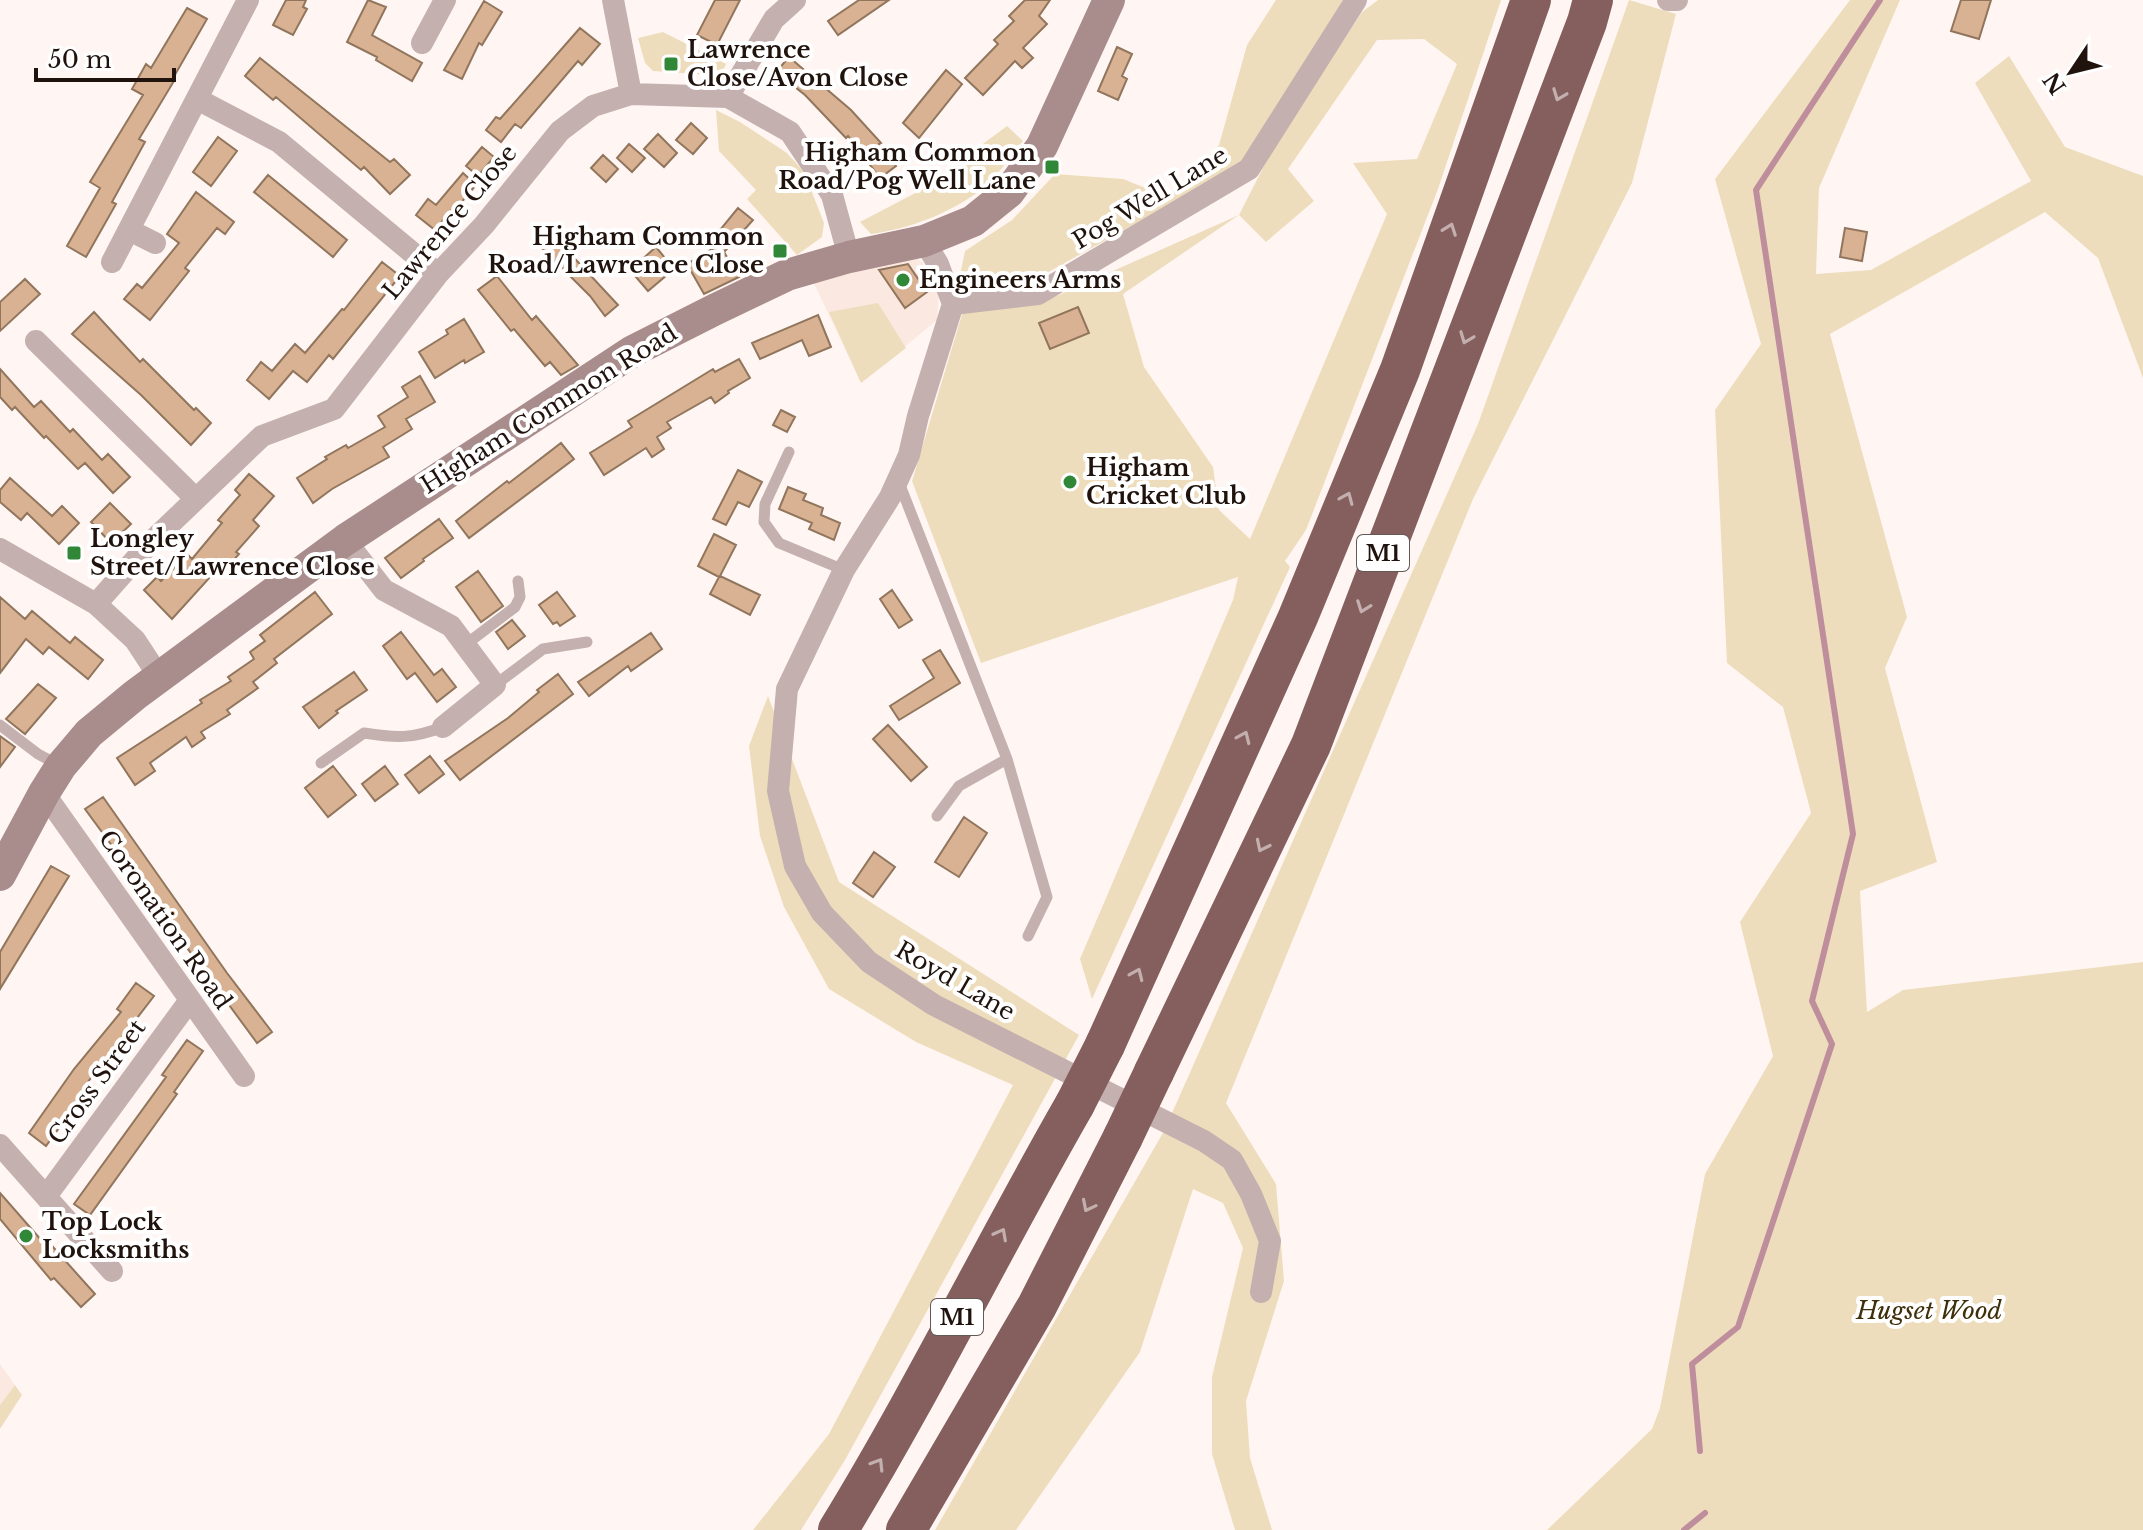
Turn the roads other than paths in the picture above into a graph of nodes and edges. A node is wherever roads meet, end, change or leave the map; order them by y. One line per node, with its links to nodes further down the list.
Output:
1 (248, 0): 14 (street)
2 (445, 0): 11 (street)
3 (613, 0): 12 (street)
4 (795, 0): 13 (street)
5 (1109, 0): 16 (street, Higham Common Road)
6 (1356, 0): 21 (street, Pog Well Lane)
7 (1668, 0): 8 (street)
8 (1677, 0)
9 (1531, 2): 50 (highway, M1, one-way to 9, bridge)
10 (1590, 11): 51 (highway, M1, one-way to 51, bridge)
11 (422, 43)
12 (631, 94): 13 (street, Lawrence Close); 20 (street, Lawrence Close)
13 (728, 97): 18 (street, Lawrence Close)
14 (197, 99): 15 (street); 20 (street)
15 (129, 230): 17 (street); 19 (street)
16 (924, 241): 18 (street, Higham Common Road); 21 (street)
17 (155, 243)
18 (849, 257): 26 (street, Higham Common Road)
19 (112, 262)
20 (438, 274): 25 (street, Lawrence Close)
21 (953, 304): 24 (street, Royd Lane)
22 (36, 341): 25 (street)
23 (789, 452): 28 (lane)
24 (898, 480): 28 (street, Royd Lane); 37 (lane)
25 (196, 499): 30 (street, Lawrence Close)
26 (345, 540): 32 (street); 33 (street, Higham Common Road)
27 (0, 549): 30 (street)
28 (844, 570): 49 (street, Royd Lane)
29 (518, 581): 32 (lane)
30 (96, 604): 33 (street)
31 (587, 642): 34 (lane)
32 (465, 645): 34 (street)
33 (160, 678): 39 (street, Higham Common Road)
34 (495, 685): 36 (street)
35 (0, 725): 39 (lane)
36 (443, 727): 38 (lane)
37 (1007, 759): 41 (lane); 43 (lane)
38 (321, 763)
39 (61, 766): 40 (street, Higham Common Road)
40 (44, 793): 42 (street, Higham Common Road); 44 (street, Coronation Road)
41 (937, 816)
42 (0, 875)
43 (1028, 936)
44 (190, 1000): 45 (street, Coronation Road); 47 (street, Cross Street)
45 (244, 1076)
46 (0, 1145): 47 (street)
47 (47, 1195): 48 (street)
48 (112, 1271)
49 (1261, 1292)
50 (838, 1530)
51 (906, 1530)

